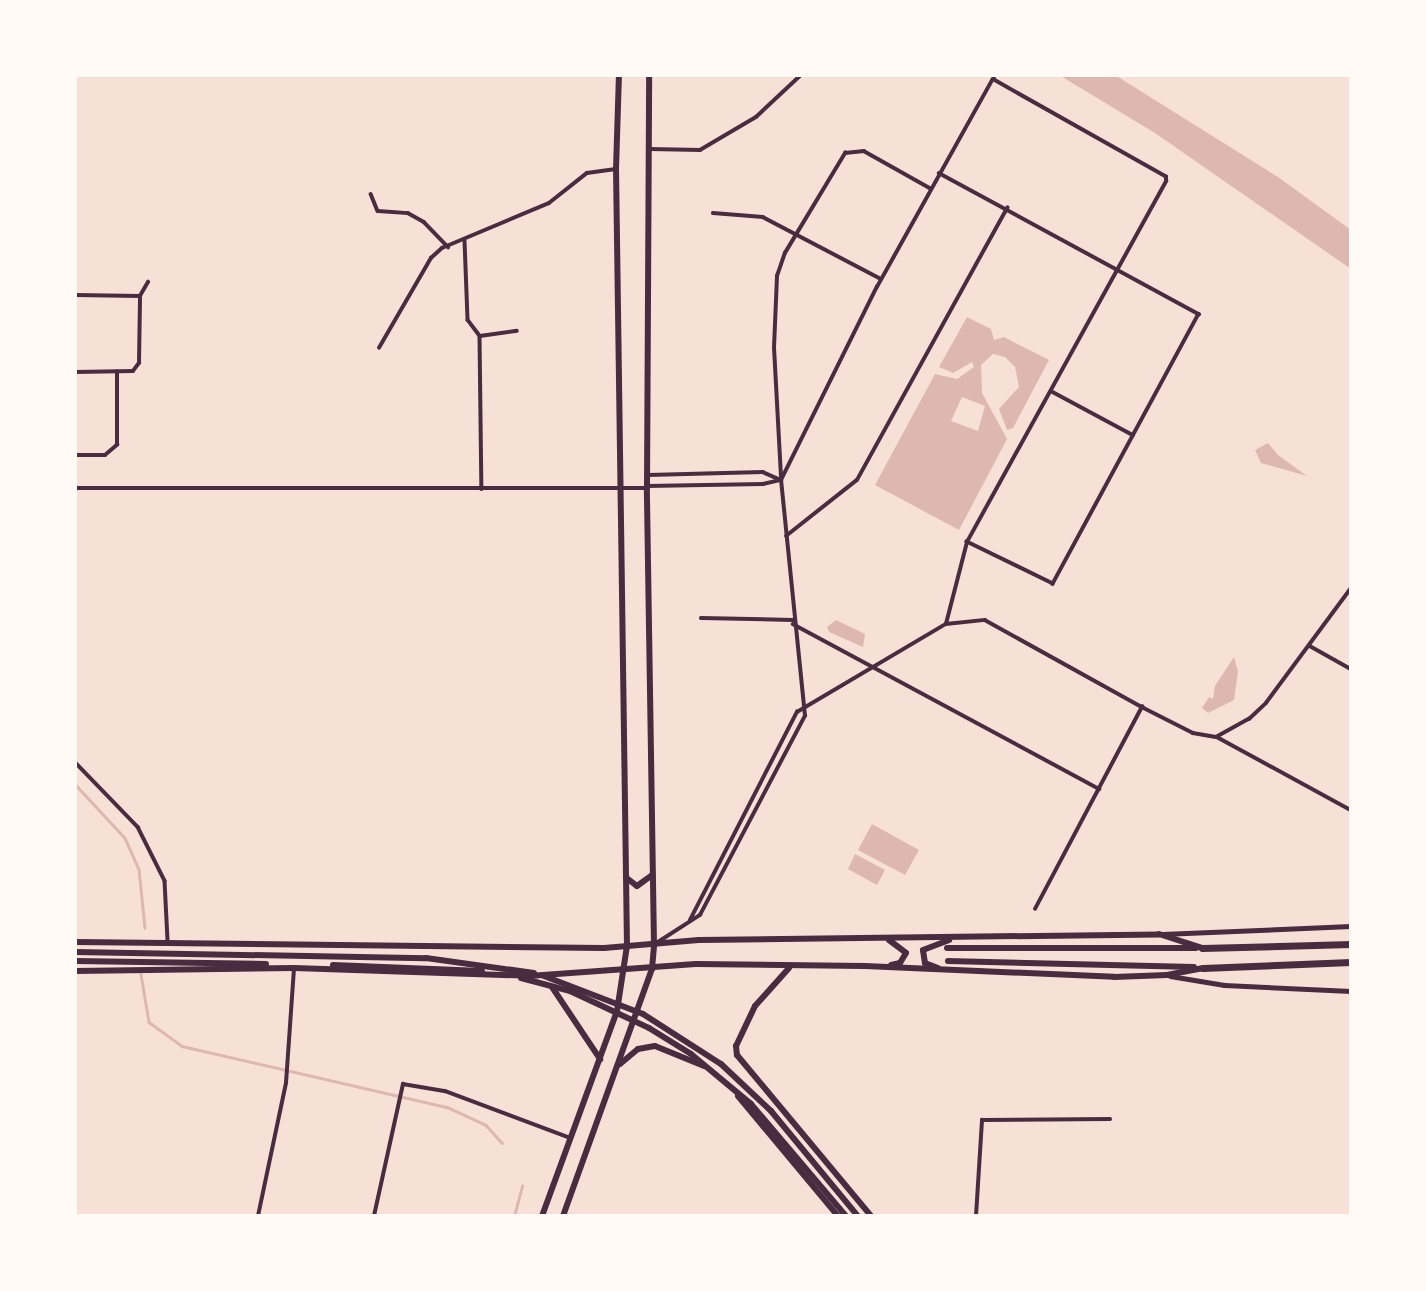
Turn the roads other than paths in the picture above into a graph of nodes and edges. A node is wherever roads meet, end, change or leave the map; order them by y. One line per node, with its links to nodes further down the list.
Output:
1 (619, 75): 6 (main road)
2 (649, 75): 5 (main road)
3 (801, 75): 5 (street)
4 (994, 77): 7 (street); 15 (street)
5 (649, 149): 28 (main road)
6 (617, 169): 13 (street); 33 (main road)
7 (939, 173): 8 (street); 10 (street)
8 (930, 188): 12 (street); 16 (street)
9 (371, 194): 14 (street)
10 (1007, 208): 15 (street); 34 (street)
11 (713, 213): 12 (street)
12 (796, 234): 16 (street); 29 (street)
13 (466, 240): 14 (street); 21 (street)
14 (448, 247): 22 (street)
15 (1117, 272): 25 (street); 26 (street)
16 (881, 279): 29 (street)
17 (148, 282): 19 (street)
18 (75, 295): 19 (street)
19 (140, 296): 24 (street)
20 (517, 331): 21 (street)
21 (481, 336): 32 (street)
22 (379, 348)
23 (75, 372): 24 (street)
24 (117, 372): 27 (street)
25 (1051, 391): 26 (street); 35 (street)
26 (1133, 435): 35 (street)
27 (75, 455)
28 (647, 475): 29 (street); 30 (main road)
29 (781, 480): 30 (street); 34 (street)
30 (647, 487): 33 (street); 49 (main road)
31 (75, 488): 32 (street)
32 (482, 489): 33 (street)
33 (620, 489): 50 (main road)
34 (786, 536): 38 (street)
35 (967, 541): 39 (street)
36 (1351, 589): 40 (street)
37 (701, 618): 38 (street)
38 (793, 622): 41 (street); 44 (street)
39 (946, 624): 41 (street); 43 (street)
40 (1310, 646): 42 (street); 45 (street)
41 (875, 669): 44 (street); 47 (street)
42 (1351, 669)
43 (1142, 707): 45 (street); 47 (street)
44 (803, 710): 52 (street); 52 (street)
45 (1216, 737): 48 (street)
46 (75, 762): 57 (street)
47 (1099, 789): 51 (street)
48 (1351, 810)
49 (653, 874): 50 (main road); 60 (main road)
50 (627, 877): 61 (main road)
51 (1035, 909)
52 (690, 919): 60 (street)
53 (1351, 926): 54 (street)
54 (1159, 934): 56 (main road); 63 (main road)
55 (870, 937): 56 (main road); 60 (main road); 68 (main road)
56 (968, 937): 75 (main road)
57 (168, 940): 58 (main road); 61 (main road)
58 (75, 943)
59 (1351, 944): 63 (highway)
60 (654, 945): 61 (main road); 73 (main road)
61 (627, 946): 72 (main road)
62 (947, 948): 63 (main road)
63 (1202, 948)
64 (75, 952): 89 (main road)
65 (75, 961): 88 (main road)
66 (948, 961): 71 (main road)
67 (1351, 962): 71 (highway)
68 (865, 965): 69 (main road); 75 (main road)
69 (789, 967): 73 (main road); 90 (main road)
70 (294, 968): 74 (main road); 77 (main road); 83 (street)
71 (1203, 968): 76 (main road)
72 (626, 969): 73 (main road); 77 (main road); 79 (main road)
73 (652, 969): 80 (main road)
74 (75, 971)
75 (966, 973): 76 (main road)
76 (1167, 975): 78 (street)
77 (529, 976): 79 (main road)
78 (1351, 991)
79 (600, 1059): 82 (main road)
80 (618, 1066): 86 (main road); 87 (main road)
81 (1110, 1119): 91 (street)
82 (571, 1138): 84 (street); 85 (main road)
83 (258, 1216)
84 (374, 1216)
85 (542, 1216)
86 (564, 1216)
87 (838, 1216)
88 (846, 1216)
89 (858, 1216)
90 (871, 1216)
91 (975, 1216)

